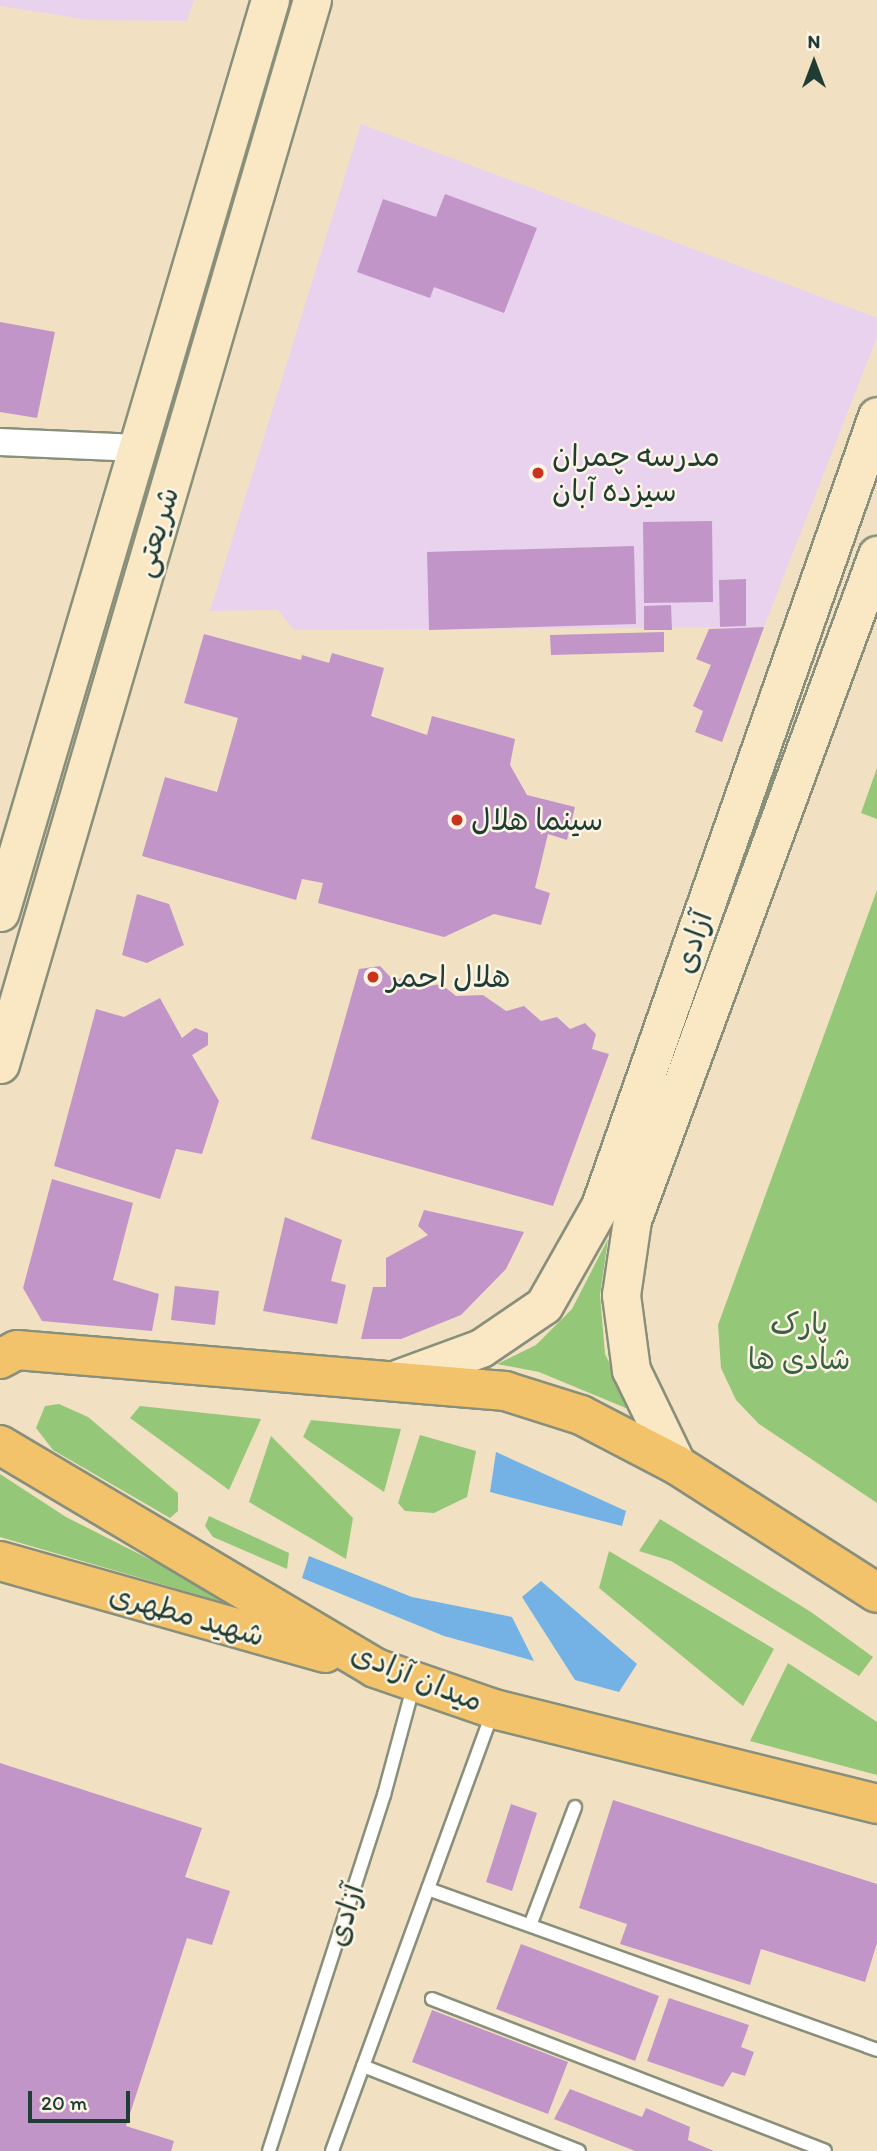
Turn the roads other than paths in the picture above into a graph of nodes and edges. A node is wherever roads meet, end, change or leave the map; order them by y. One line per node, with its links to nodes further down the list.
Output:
1 (270, 0): 5 (street)
2 (312, 0): 8 (street, شریعتی)
3 (877, 416): 12 (street, آزادی)
4 (0, 442): 5 (street)
5 (139, 448): 7 (street)
6 (877, 555): 14 (street, آزادی)
7 (7, 861): 8 (street); 9 (street)
8 (54, 873): 10 (street, شریعتی)
9 (0, 912)
10 (0, 1064)
11 (4, 1351): 12 (main road)
12 (399, 1378): 14 (main road)
13 (0, 1445): 17 (main road, میدان آزادی)
14 (677, 1465): 16 (main road)
15 (0, 1561): 17 (main road, شهید مطهری)
16 (877, 1593)
17 (375, 1668): 18 (main road, میدان آزادی)
18 (416, 1678): 19 (main road, میدان آزادی); 27 (lane, آزادی)
19 (494, 1709): 20 (main road, میدان آزادی); 22 (lane)
20 (877, 1804)
21 (575, 1807): 23 (lane)
22 (428, 1889): 23 (lane); 26 (lane)
23 (531, 1923): 25 (lane)
24 (432, 1998): 30 (lane)
25 (877, 2050)
26 (363, 2066): 28 (lane); 29 (lane)
27 (269, 2151)
28 (332, 2151)
29 (579, 2151)
30 (825, 2151)

